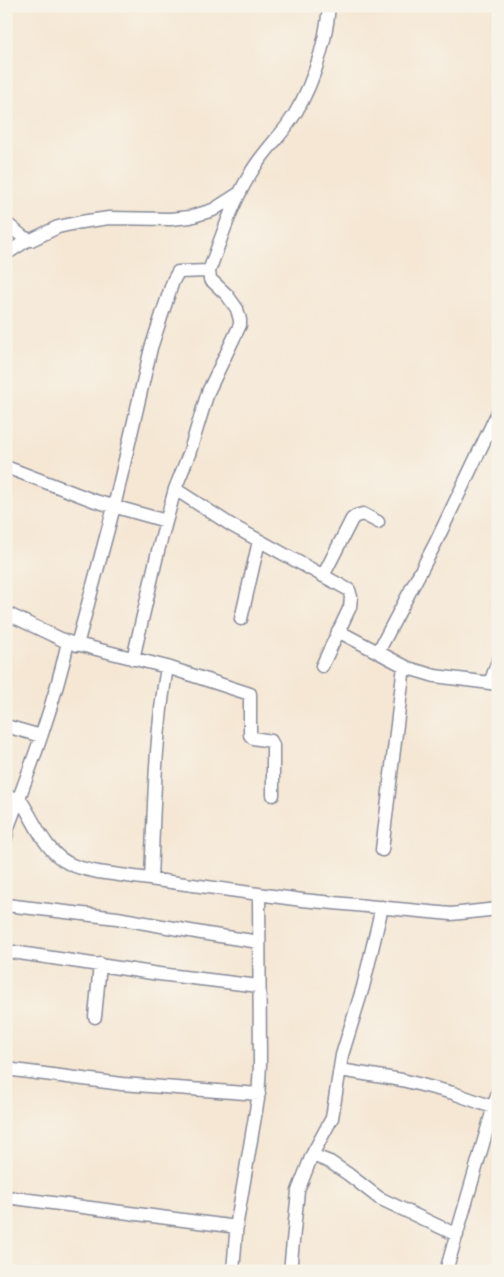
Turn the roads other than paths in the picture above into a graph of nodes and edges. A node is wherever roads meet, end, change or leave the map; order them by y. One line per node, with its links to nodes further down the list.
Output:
1 (329, 6): 2 (street)
2 (238, 194): 4 (street); 6 (street)
3 (6, 223): 4 (street)
4 (29, 239): 5 (street)
5 (6, 254)
6 (209, 271): 9 (street); 10 (street)
7 (498, 412): 19 (street)
8 (6, 467): 10 (street)
9 (175, 489): 11 (street); 13 (street)
10 (114, 507): 11 (street); 18 (street)
11 (166, 521): 20 (street)
12 (378, 522): 14 (street)
13 (259, 541): 14 (street); 16 (street)
14 (323, 576): 17 (street)
15 (6, 613): 18 (street)
16 (241, 619)
17 (338, 631): 19 (street); 22 (street)
18 (73, 644): 20 (street); 27 (street)
19 (378, 652): 23 (street)
20 (133, 658): 24 (street)
21 (498, 661): 25 (street)
22 (322, 666)
23 (404, 666): 25 (street); 31 (street)
24 (167, 667): 28 (street); 32 (street)
25 (494, 683)
26 (6, 726): 27 (street)
27 (41, 736): 29 (street)
28 (273, 795)
29 (13, 798): 30 (street); 32 (street)
30 (6, 838)
31 (382, 850)
32 (151, 879): 33 (street)
33 (259, 894): 35 (street); 37 (street)
34 (6, 905): 37 (street)
35 (382, 907): 36 (street); 43 (street)
36 (498, 909)
37 (259, 942): 40 (street)
38 (6, 951): 39 (street)
39 (100, 964): 40 (street); 41 (street)
40 (259, 986): 45 (street)
41 (95, 1017)
42 (6, 1069): 45 (street)
43 (340, 1070): 46 (street); 47 (street)
44 (498, 1092): 46 (street)
45 (259, 1094): 49 (street)
46 (495, 1108): 50 (street)
47 (312, 1155): 50 (street); 52 (street)
48 (6, 1197): 49 (street)
49 (237, 1227): 51 (street)
50 (457, 1235): 53 (street)
51 (233, 1271)
52 (290, 1271)
53 (446, 1271)

